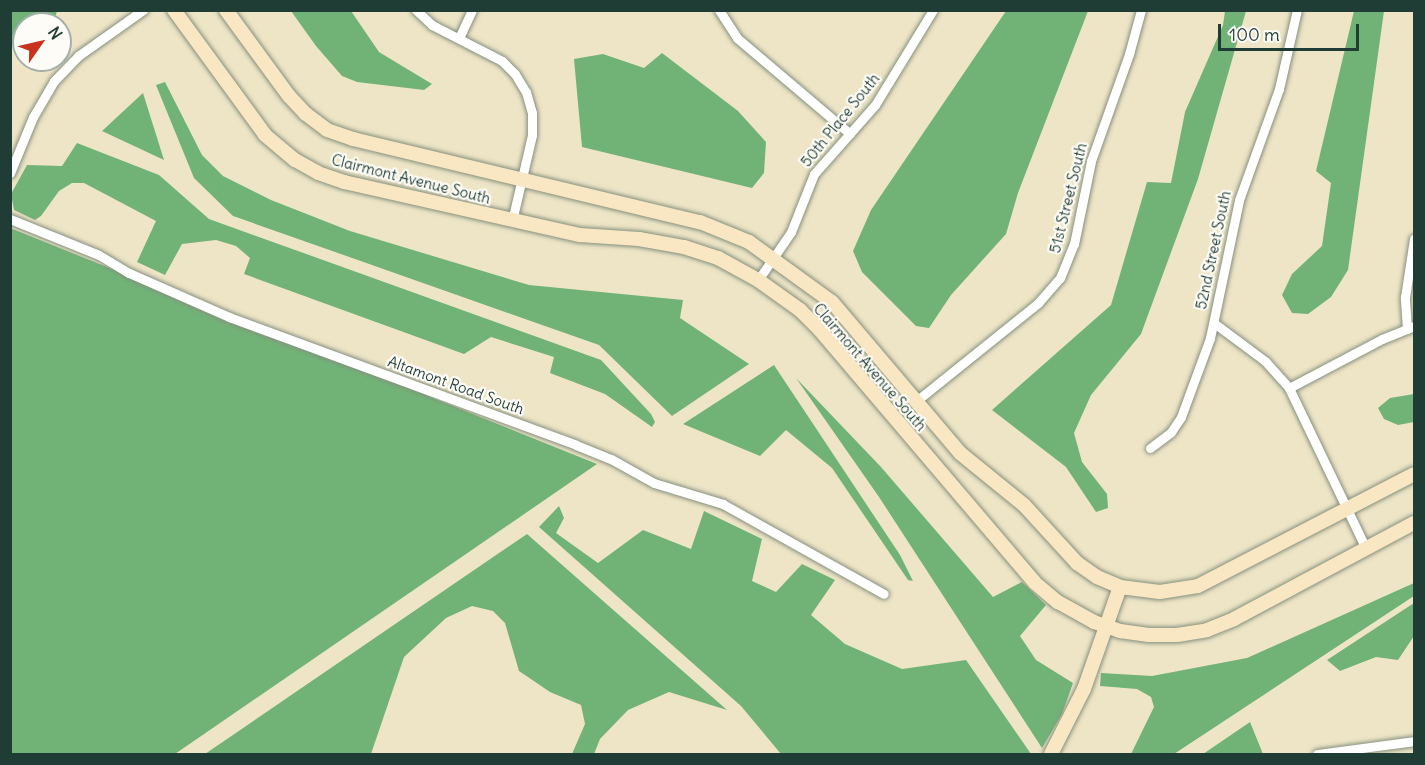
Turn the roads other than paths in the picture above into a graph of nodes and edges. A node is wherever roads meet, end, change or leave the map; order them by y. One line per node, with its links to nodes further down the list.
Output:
1 (143, 10): 12 (street)
2 (174, 10): 15 (street, Clairmont Avenue South)
3 (226, 10): 13 (street, Clairmont Avenue South)
4 (416, 10): 10 (street)
5 (472, 10): 10 (street)
6 (719, 10): 11 (street)
7 (933, 10): 11 (street, 50th Place South)
8 (1141, 10): 22 (street, 51st Street South)
9 (1297, 10): 19 (street, 52nd Street South)
10 (459, 38): 13 (street)
11 (850, 134): 17 (street, 50th Place South)
12 (10, 173)
13 (522, 179): 15 (street); 17 (street, Clairmont Avenue South)
14 (10, 219): 29 (street, Altamont Road South)
15 (512, 221): 18 (street, Clairmont Avenue South)
16 (1414, 239): 20 (street)
17 (773, 258): 18 (street, 50th Place South); 22 (street, Clairmont Avenue South)
18 (758, 280): 30 (street, Clairmont Avenue South)
19 (1214, 323): 21 (street); 23 (street, 52nd Street South)
20 (1411, 328): 21 (street)
21 (1289, 388): 25 (street)
22 (915, 402): 28 (street, Clairmont Avenue South)
23 (1150, 448)
24 (1414, 474): 25 (street, Clairmont Avenue South)
25 (1347, 509): 27 (street); 28 (street, Clairmont Avenue South)
26 (1414, 523): 27 (street, Clairmont Avenue South)
27 (1365, 549): 30 (street, Clairmont Avenue South)
28 (1120, 587): 30 (street)
29 (884, 594)
30 (1107, 627): 33 (street)
31 (1414, 741): 32 (street)
32 (1372, 751): 34 (street)
33 (1051, 754)
34 (1317, 754)

